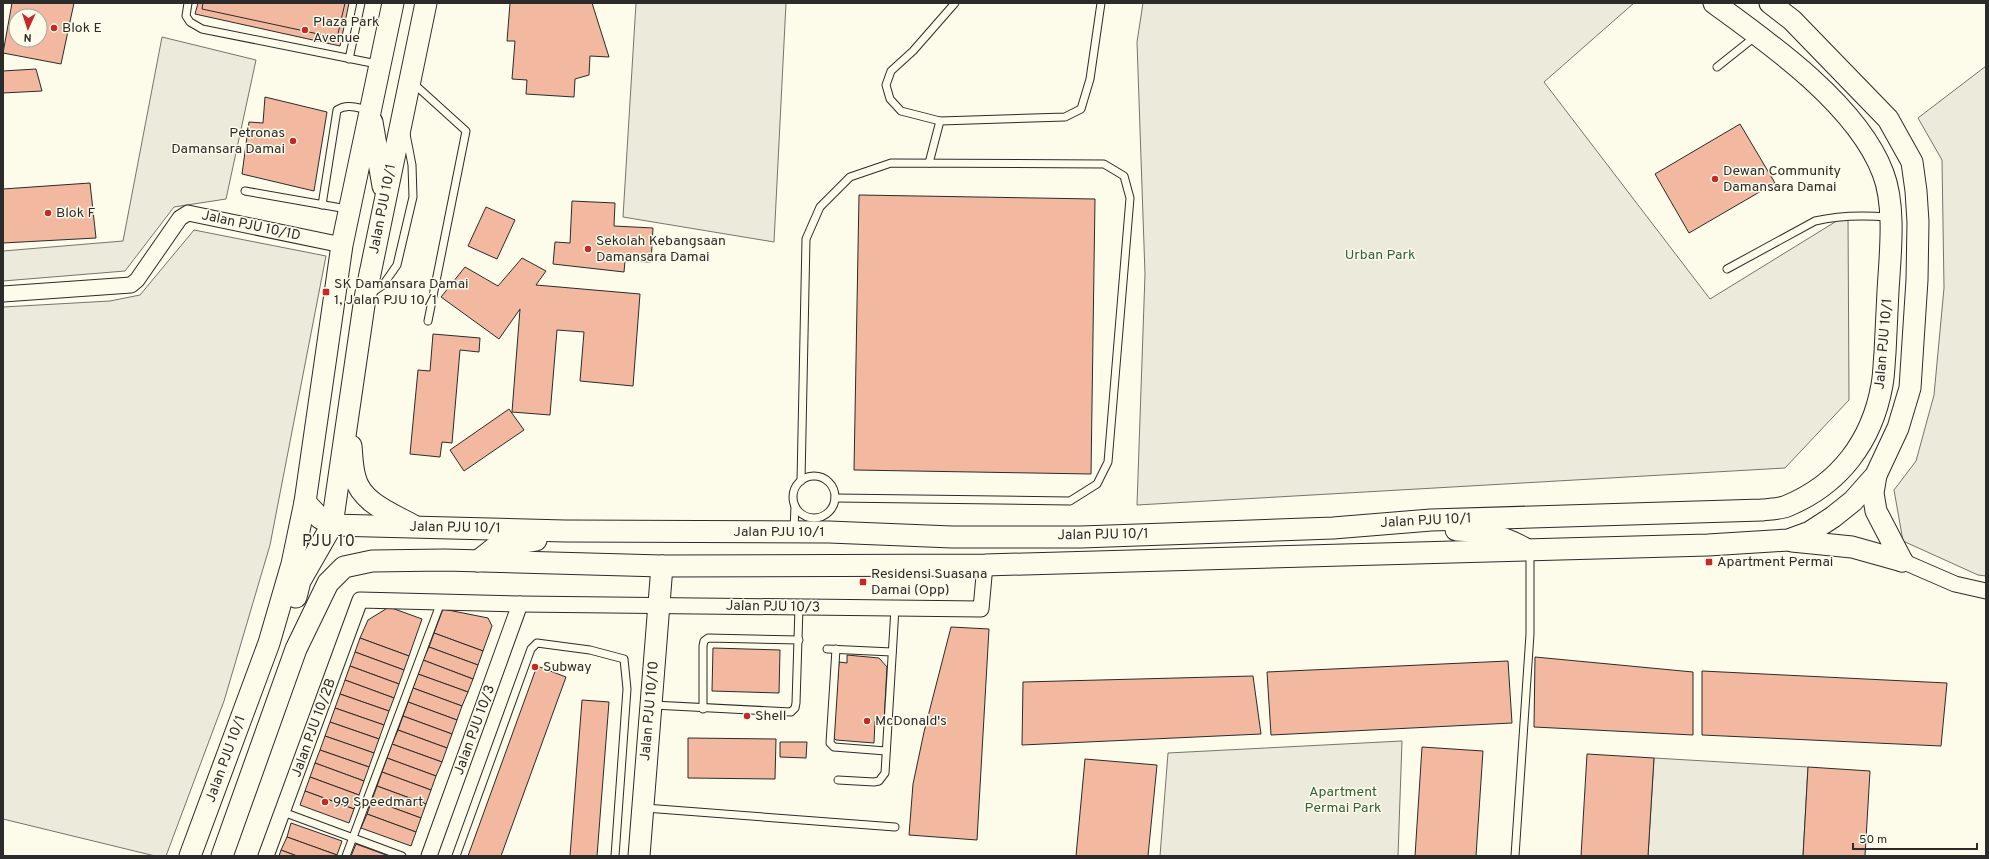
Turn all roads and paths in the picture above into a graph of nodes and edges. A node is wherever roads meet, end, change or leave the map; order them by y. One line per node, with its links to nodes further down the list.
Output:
1 (188, 3): 10 (lane)
2 (361, 3): 10 (lane)
3 (393, 3): 11 (street, Jalan PJU 10/1)
4 (426, 3): 13 (street, Jalan PJU 10/1)
5 (955, 3): 16 (lane)
6 (1102, 3): 16 (lane)
7 (1714, 3): 9 (street, Jalan PJU 10/1)
8 (1778, 7): 29 (street, Jalan PJU 10/1)
9 (1758, 35): 12 (lane); 22 (street, Jalan PJU 10/1)
10 (348, 58): 11 (lane)
11 (380, 65): 14 (street, Jalan PJU 10/1)
12 (1717, 67)
13 (410, 81): 15 (street, Jalan PJU 10/1); 28 (lane)
14 (370, 110): 19 (street); 20 (lane); 21 (street, Jalan PJU 10/1)
15 (402, 112): 19 (street, Jalan PJU 10/1); 27 (lane)
16 (940, 121): 17 (lane)
17 (929, 163): 32 (lane); 33 (lane)
18 (245, 191): 20 (lane)
19 (385, 198): 27 (street, Jalan PJU 10/1)
20 (322, 205): 21 (lane)
21 (349, 209): 23 (street, Jalan PJU 10/1)
22 (1890, 217): 24 (lane); 25 (street, Jalan PJU 10/1)
23 (342, 245): 26 (street, Jalan PJU 10/1D); 34 (street, Jalan PJU 10/1)
24 (1727, 269)
25 (1889, 278): 29 (street); 39 (street, Jalan PJU 10/1)
26 (3, 294)
27 (366, 298): 30 (street, Jalan PJU 10/1)
28 (428, 321)
29 (1910, 388): 31 (street, Jalan PJU 10/1)
30 (348, 418): 37 (street, Jalan PJU 10/1); 38 (street)
31 (1876, 475): 42 (street, Jalan PJU 10/1); 44 (street)
32 (801, 481): 33 (lane); 35 (lane)
33 (835, 498): 36 (lane)
34 (305, 502): 37 (street); 56 (street, Jalan PJU 10/1)
35 (795, 506): 36 (lane); 41 (lane)
36 (830, 521): 39 (street, Jalan PJU 10/1); 41 (street, Jalan PJU 10/1)
37 (332, 525): 38 (street, Jalan PJU 10/1); 56 (street)
38 (416, 527): 40 (street, Jalan PJU 10/1)
39 (1333, 528): 43 (street)
40 (565, 531): 41 (street, Jalan PJU 10/1); 45 (street)
41 (794, 533)
42 (1788, 540): 43 (street, Jalan PJU 10/1); 44 (street)
43 (1530, 551): 46 (street, Jalan PJU 10/1); 77 (lane)
44 (1902, 561): 48 (street)
45 (478, 562): 47 (street, Jalan PJU 10/1); 69 (street, Jalan PJU 10/1)
46 (985, 565): 47 (street, Jalan PJU 10/1); 54 (street, Jalan PJU 10/3)
47 (662, 566): 52 (street, Jalan PJU 10/10)
48 (1986, 591)
49 (360, 600): 50 (street, Jalan PJU 10/3); 65 (street, Jalan PJU 10/2B)
50 (441, 602): 51 (street, Jalan PJU 10/3); 67 (lane)
51 (520, 604): 52 (street, Jalan PJU 10/3); 73 (street, Jalan PJU 10/3)
52 (659, 605): 53 (street, Jalan PJU 10/3); 60 (street, Jalan PJU 10/10)
53 (799, 607): 54 (street, Jalan PJU 10/3); 55 (lane)
54 (895, 608): 59 (lane)
55 (799, 640): 61 (lane); 61 (lane)
56 (269, 643): 68 (street, Jalan PJU 10/1)
57 (827, 649): 58 (lane)
58 (836, 649): 59 (lane); 62 (lane)
59 (892, 652): 62 (lane)
60 (651, 705): 61 (lane); 64 (street, Jalan PJU 10/10)
61 (703, 709)
62 (886, 751): 63 (lane)
63 (838, 780)
64 (643, 808): 66 (lane); 76 (street, Jalan PJU 10/10)
65 (283, 812): 67 (lane); 70 (street, Jalan PJU 10/2B)
66 (894, 827)
67 (353, 838): 71 (lane); 72 (lane)
68 (190, 856)
69 (222, 856)
70 (266, 856)
71 (346, 856)
72 (402, 856)
73 (429, 856)
74 (456, 856): 75 (lane)
75 (615, 856)
76 (640, 856)
77 (1515, 856)

